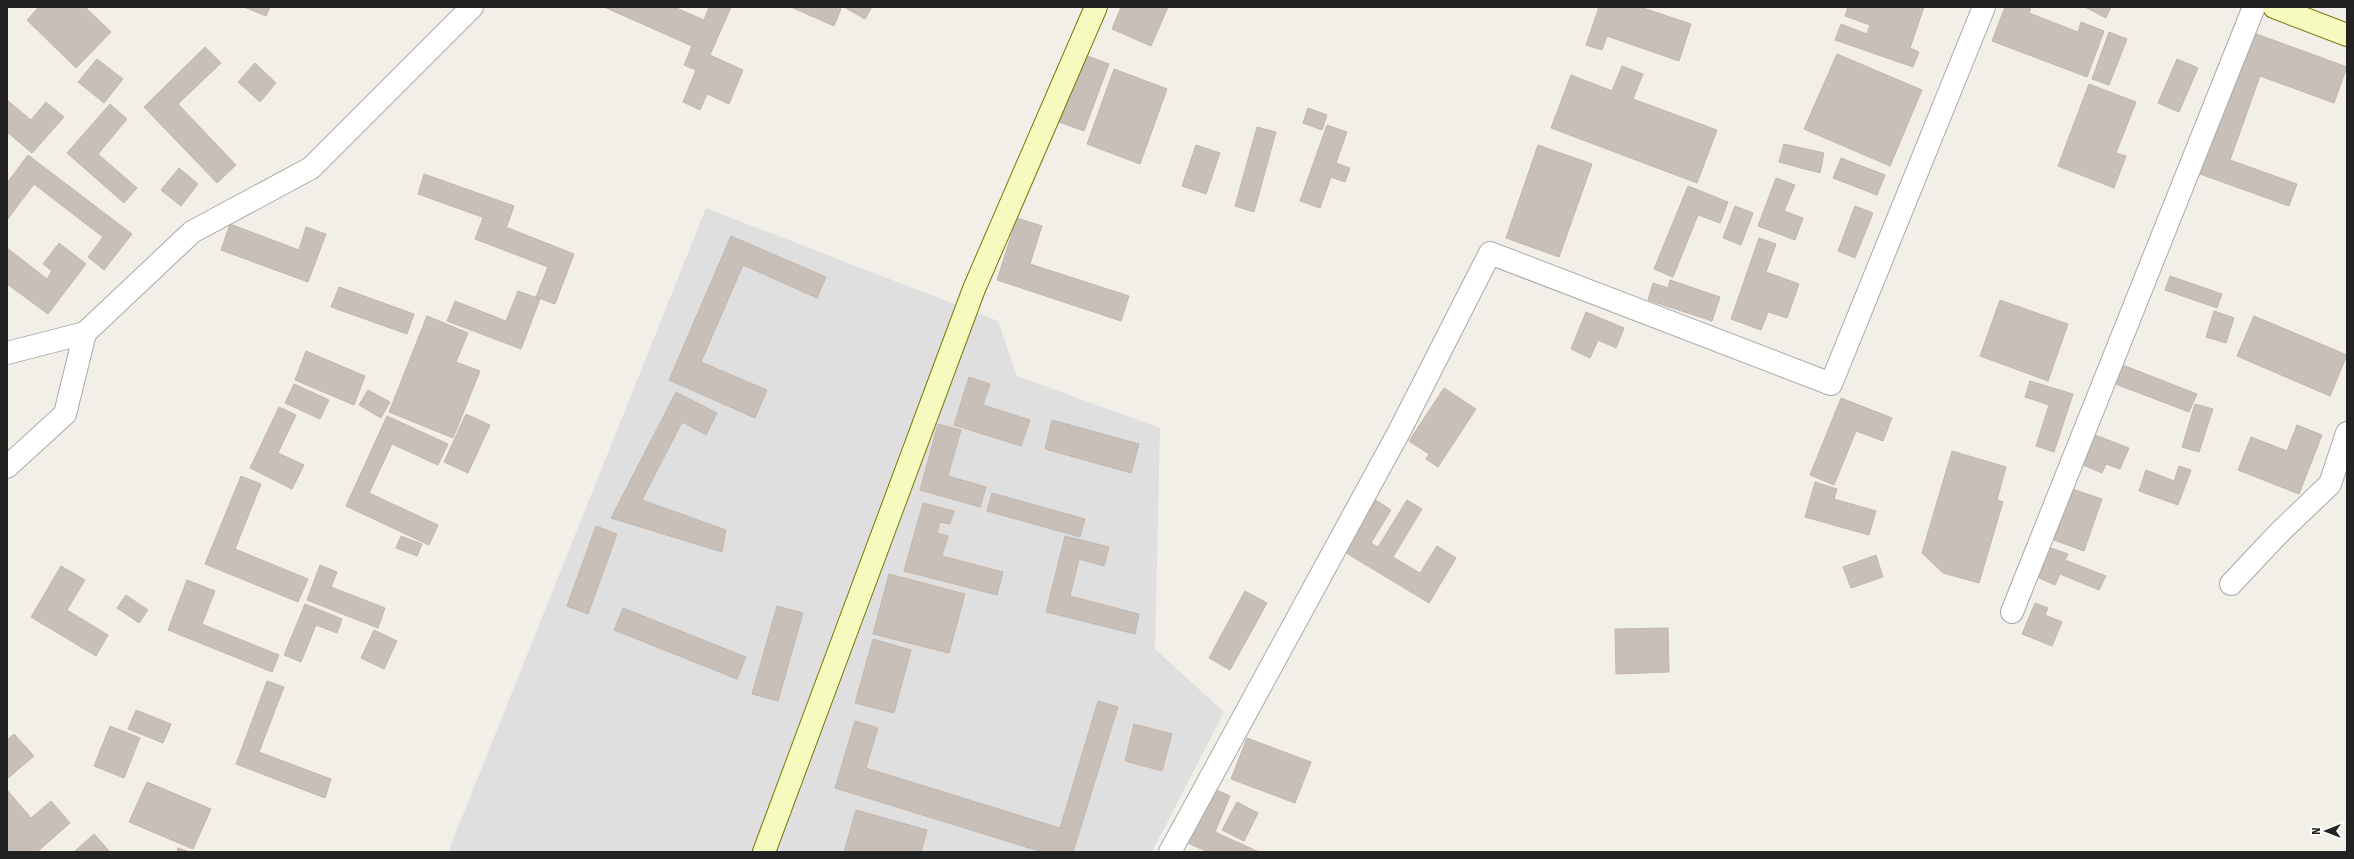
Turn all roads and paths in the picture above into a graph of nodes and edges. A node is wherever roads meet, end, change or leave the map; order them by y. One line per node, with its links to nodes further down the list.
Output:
1 (472, 7): 7 (street)
2 (1096, 7): 13 (street)
3 (1984, 7): 14 (street)
4 (2254, 7): 12 (street)
5 (2274, 7): 6 (street)
6 (2347, 36)
7 (85, 333): 8 (street); 10 (street)
8 (7, 353)
9 (2347, 433): 11 (street)
10 (7, 467)
11 (2231, 584)
12 (2012, 612)
13 (764, 852)
14 (1170, 852)

